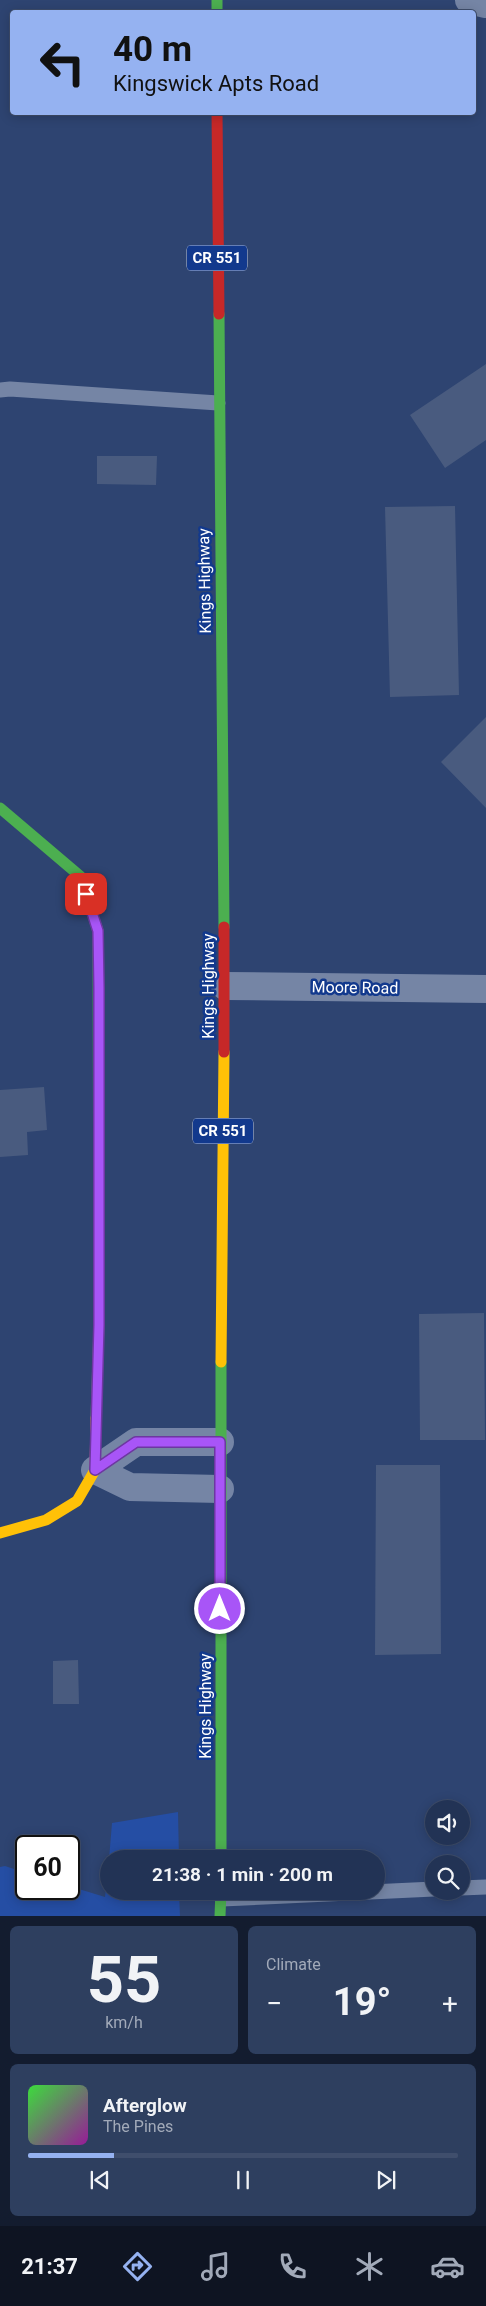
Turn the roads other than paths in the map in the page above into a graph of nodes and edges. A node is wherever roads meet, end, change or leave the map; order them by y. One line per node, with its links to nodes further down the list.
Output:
1 (469, 0): 2 (street)
2 (486, 4)
3 (217, 115): 5 (main road, Kings Highway / CR 551)
4 (0, 390): 5 (lane)
5 (218, 403): 7 (main road, Kings Highway / CR 551)
6 (0, 808): 10 (main road)
7 (224, 986): 8 (street, Moore Road); 9 (main road, Kings Highway / CR 551)
8 (486, 989)
9 (220, 1442): 10 (street); 11 (main road, Kings Highway / CR 551)
10 (95, 1470): 11 (street); 12 (main road)
11 (220, 1489): 13 (main road, Kings Highway / CR 551)
12 (0, 1533)
13 (221, 1850)
14 (486, 1887): 15 (lane)
15 (470, 1888)
16 (425, 1889): 17 (lane)
17 (385, 1890)
18 (222, 1900): 19 (main road)
19 (220, 1916)

